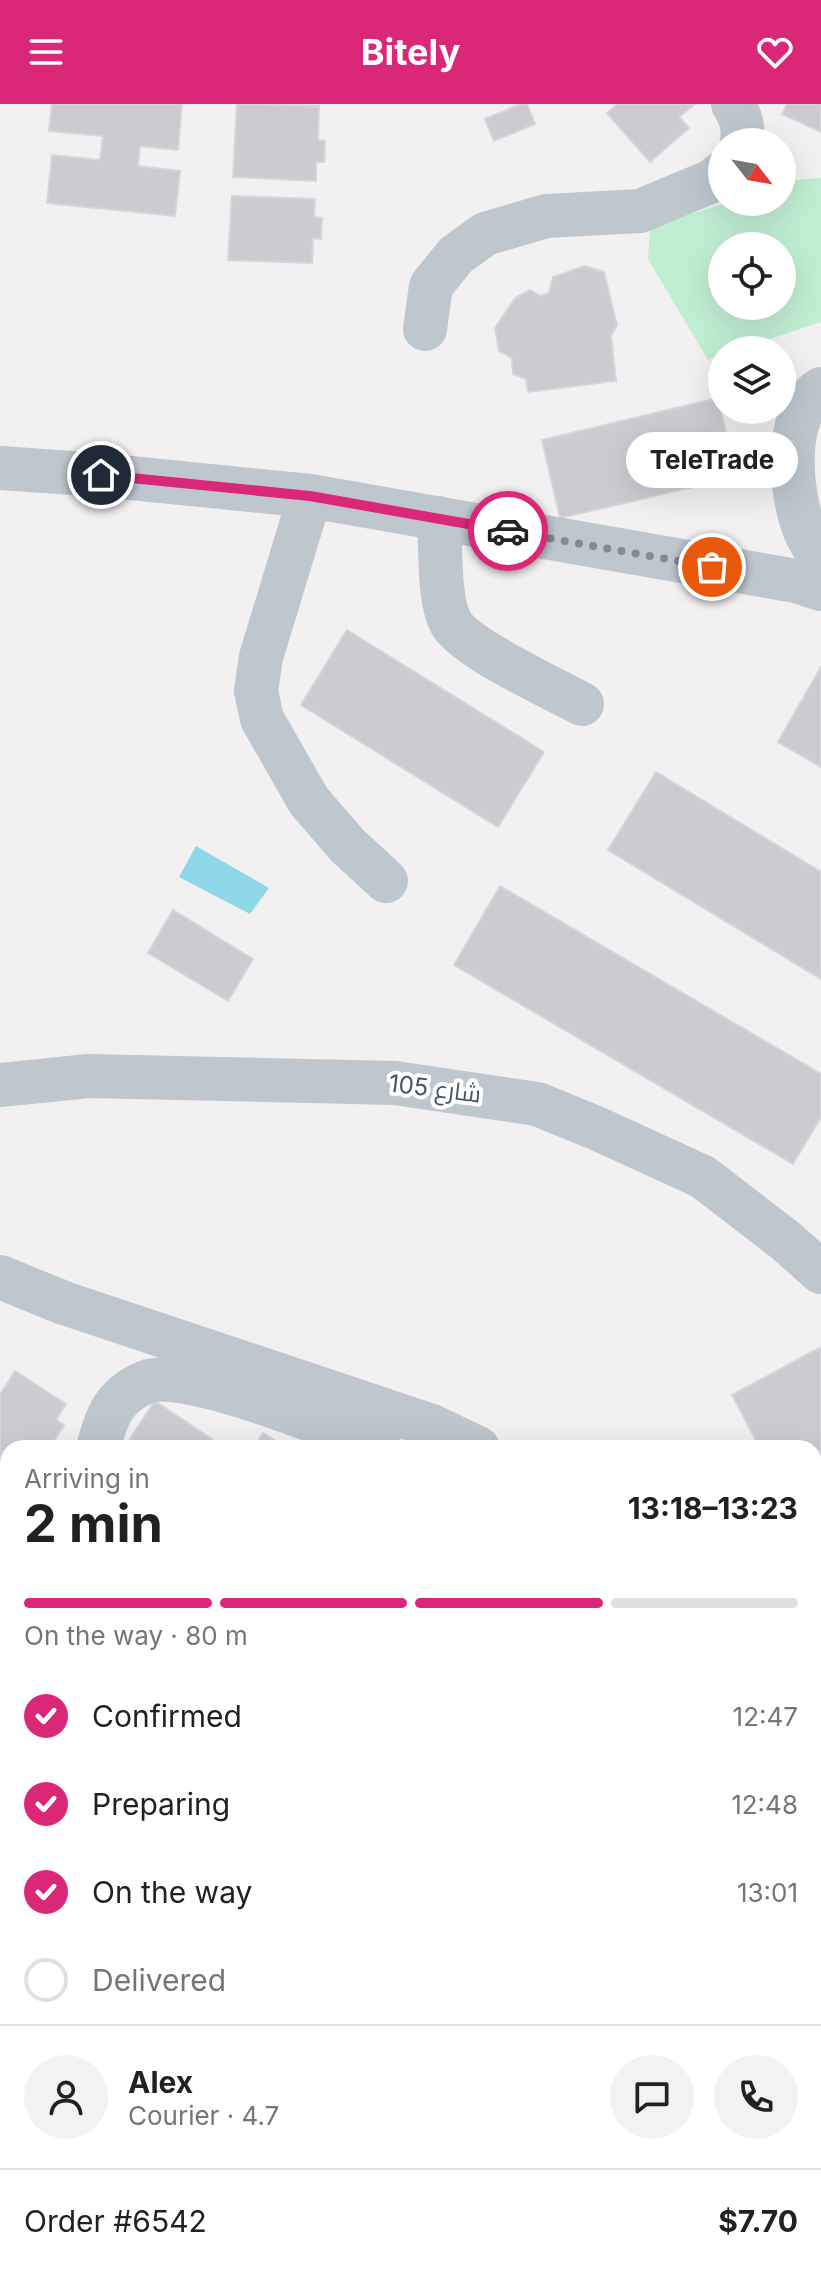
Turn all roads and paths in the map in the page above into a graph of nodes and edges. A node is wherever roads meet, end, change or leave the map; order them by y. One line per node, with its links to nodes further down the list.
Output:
1 (733, 104): 2 (street)
2 (743, 128)
3 (708, 183): 4 (street)
4 (425, 329)
5 (821, 389): 9 (street)
6 (0, 468): 7 (street)
7 (310, 496): 8 (street); 12 (street)
8 (439, 518): 10 (street); 11 (street)
9 (821, 559)
10 (821, 589)
11 (582, 704)
12 (386, 881)
13 (0, 1085): 14 (street, شارع 105)
14 (821, 1272)
15 (0, 1277): 18 (street)
16 (101, 1440): 17 (street)
17 (361, 1440)
18 (461, 1440)

